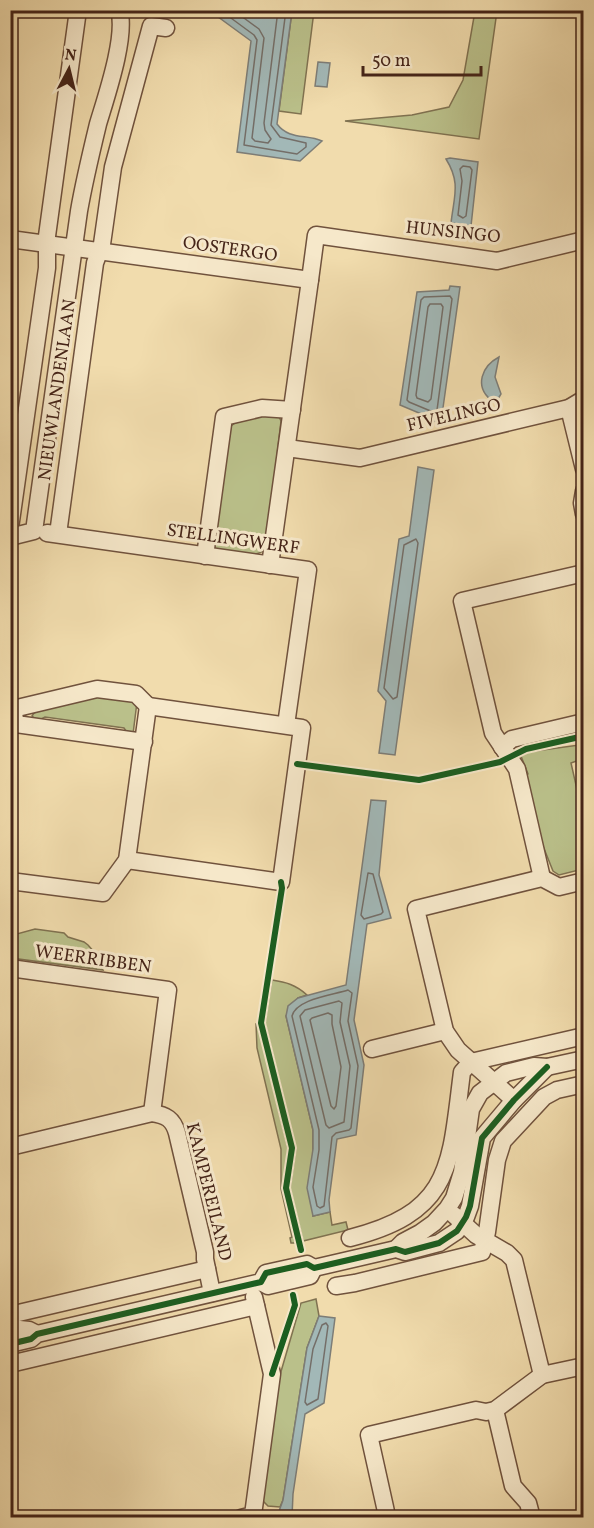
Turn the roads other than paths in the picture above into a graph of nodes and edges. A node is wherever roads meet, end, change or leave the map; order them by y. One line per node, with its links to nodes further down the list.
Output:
1 (78, 10): 6 (street, NIEUWLANDENLAAN)
2 (122, 13): 7 (street, NIEUWLANDENLAAN)
3 (166, 28): 8 (street, NIEUWLANDENLAAN)
4 (10, 239): 6 (street)
5 (584, 240): 9 (street, HUNSINGO)
6 (47, 244): 7 (street); 17 (street, NIEUWLANDENLAAN)
7 (74, 248): 8 (street); 18 (street, NIEUWLANDENLAAN)
8 (100, 252): 9 (street, OOSTERGO); 19 (street, NIEUWLANDENLAAN)
9 (310, 280): 12 (street)
10 (584, 399): 11 (street)
11 (569, 408): 13 (street, FIVELINGO); 14 (street)
12 (292, 410): 13 (street); 21 (street)
13 (286, 448): 22 (street)
14 (584, 468)
15 (584, 491): 16 (street)
16 (584, 514)
17 (10, 528)
18 (34, 531): 19 (street, STELLINGWERF); 20 (street)
19 (58, 534): 21 (street, STELLINGWERF)
20 (10, 537)
21 (205, 556): 22 (street, STELLINGWERF)
22 (270, 565): 26 (street, STELLINGWERF)
23 (584, 573): 28 (street)
24 (148, 706): 26 (street); 27 (street); 27 (street)
25 (584, 722): 28 (street)
26 (286, 725): 29 (street)
27 (144, 741): 29 (street)
28 (502, 747): 30 (street)
29 (127, 860): 31 (street)
30 (542, 878): 32 (street); 34 (street)
31 (10, 881)
32 (584, 881)
33 (10, 968): 43 (street, WEERRIBBEN)
34 (445, 1031): 36 (street); 38 (street)
35 (584, 1036): 38 (street)
36 (372, 1049)
37 (584, 1059): 39 (street)
38 (471, 1062): 40 (street); 45 (street)
39 (547, 1067): 40 (street); 42 (street)
40 (493, 1081): 42 (street); 46 (street)
41 (584, 1084): 49 (street)
42 (514, 1100): 47 (street)
43 (153, 1106): 44 (street); 51 (street, KAMPEREILAND)
44 (10, 1147)
45 (430, 1196): 46 (street); 48 (street)
46 (447, 1209): 47 (street); 50 (street)
47 (462, 1223): 49 (street); 50 (street)
48 (360, 1233)
49 (485, 1240): 53 (street); 62 (street)
50 (396, 1249): 52 (street)
51 (207, 1269): 54 (street, KAMPEREILAND); 56 (street)
52 (256, 1283): 54 (street); 55 (street)
53 (342, 1288)
54 (212, 1293): 58 (street)
55 (256, 1306): 60 (street); 65 (street)
56 (10, 1315)
57 (10, 1328): 58 (street)
58 (37, 1335): 59 (street)
59 (10, 1344)
60 (10, 1364)
61 (584, 1366): 62 (street)
62 (542, 1375): 63 (street)
63 (495, 1410): 64 (street); 66 (street)
64 (385, 1512)
65 (242, 1518)
66 (532, 1518)

